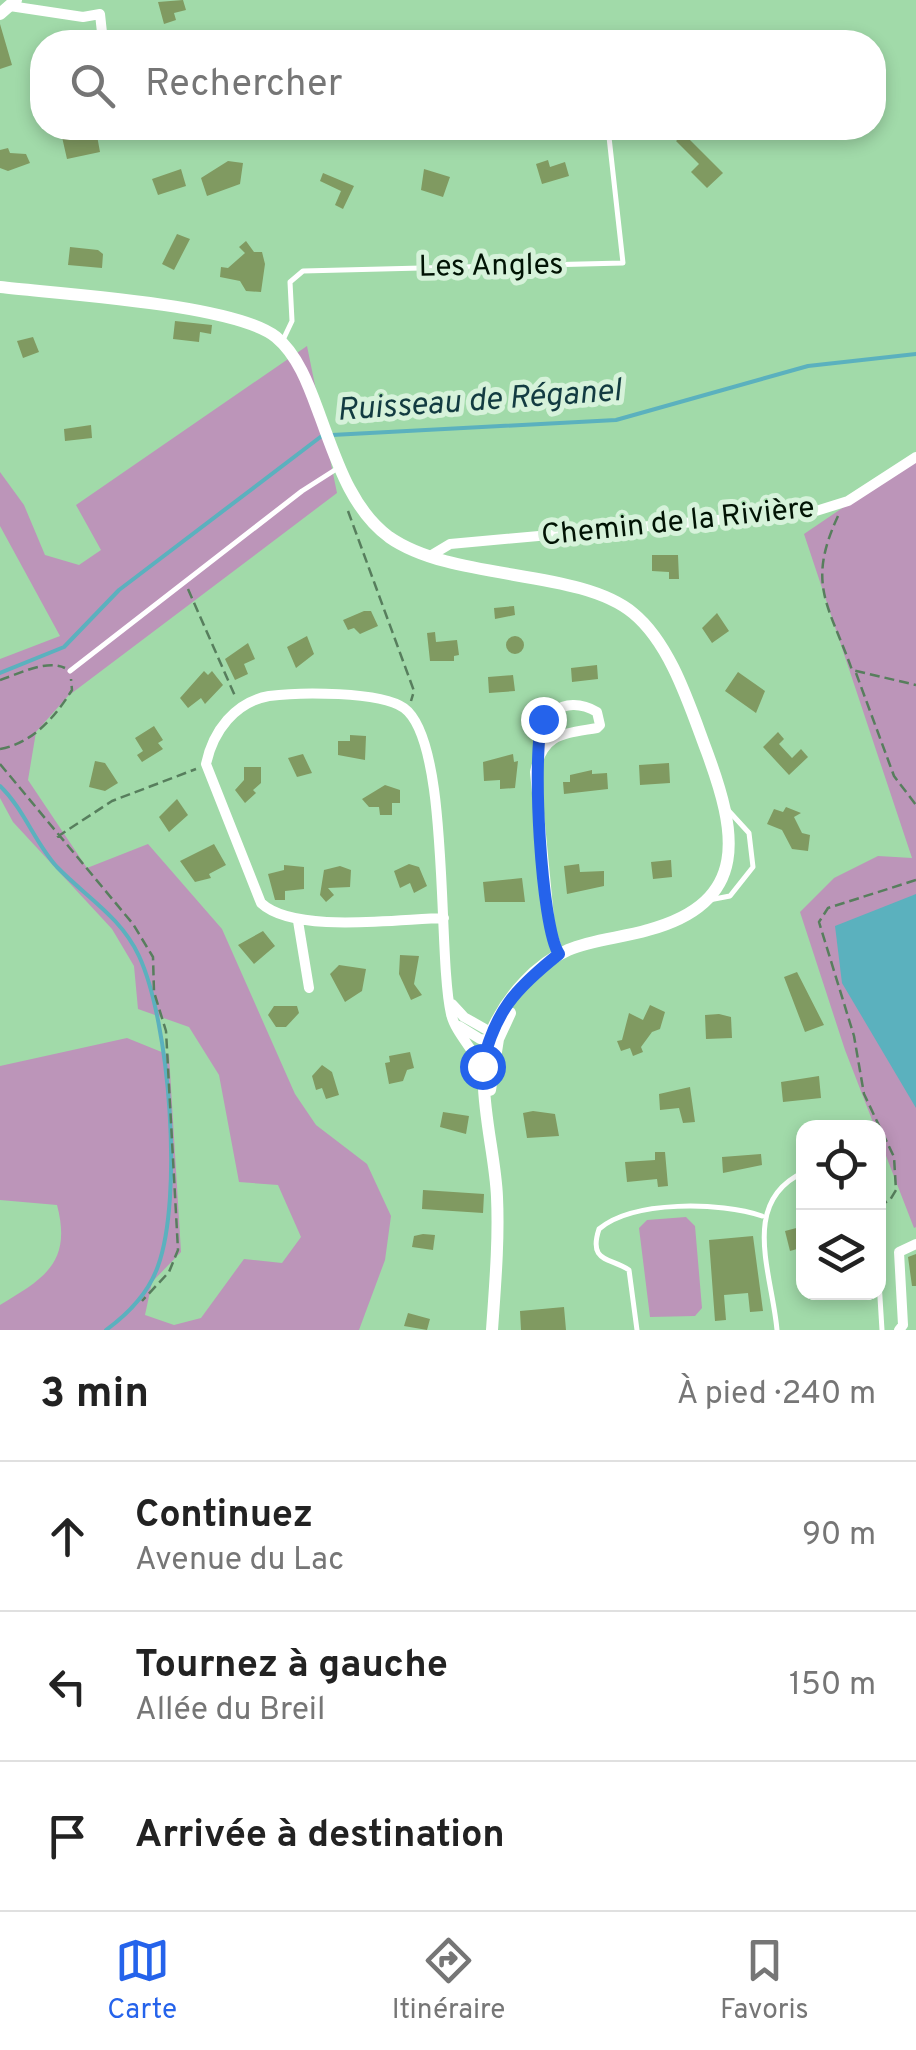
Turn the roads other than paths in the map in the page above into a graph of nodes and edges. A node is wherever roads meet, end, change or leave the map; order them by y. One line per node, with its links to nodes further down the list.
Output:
1 (9, 6): 2 (street)
2 (102, 30)
3 (609, 140): 5 (lane, Les Angles)
4 (0, 287): 5 (street)
5 (281, 342): 7 (street)
6 (916, 457): 8 (street, Chemin de la Rivière)
7 (340, 467): 8 (street); 9 (lane)
8 (430, 556): 11 (street)
9 (70, 671)
10 (539, 753): 10 (street); 15 (street)
11 (726, 808): 12 (street); 12 (lane)
12 (706, 899): 15 (street)
13 (444, 918): 14 (street); 14 (street); 17 (street)
14 (298, 920): 16 (street)
15 (559, 954): 19 (street)
16 (309, 988)
17 (450, 998): 18 (street); 19 (street)
18 (456, 1024): 19 (street); 20 (street)
19 (492, 1036): 20 (street); 21 (street)
20 (482, 1066): 21 (street)
21 (488, 1106): 26 (street)
22 (796, 1178): 23 (lane)
23 (762, 1216): 27 (lane); 28 (lane)
24 (916, 1244): 30 (street)
25 (880, 1300): 29 (lane)
26 (492, 1330)
27 (636, 1330)
28 (777, 1330)
29 (882, 1330)
30 (900, 1330)

